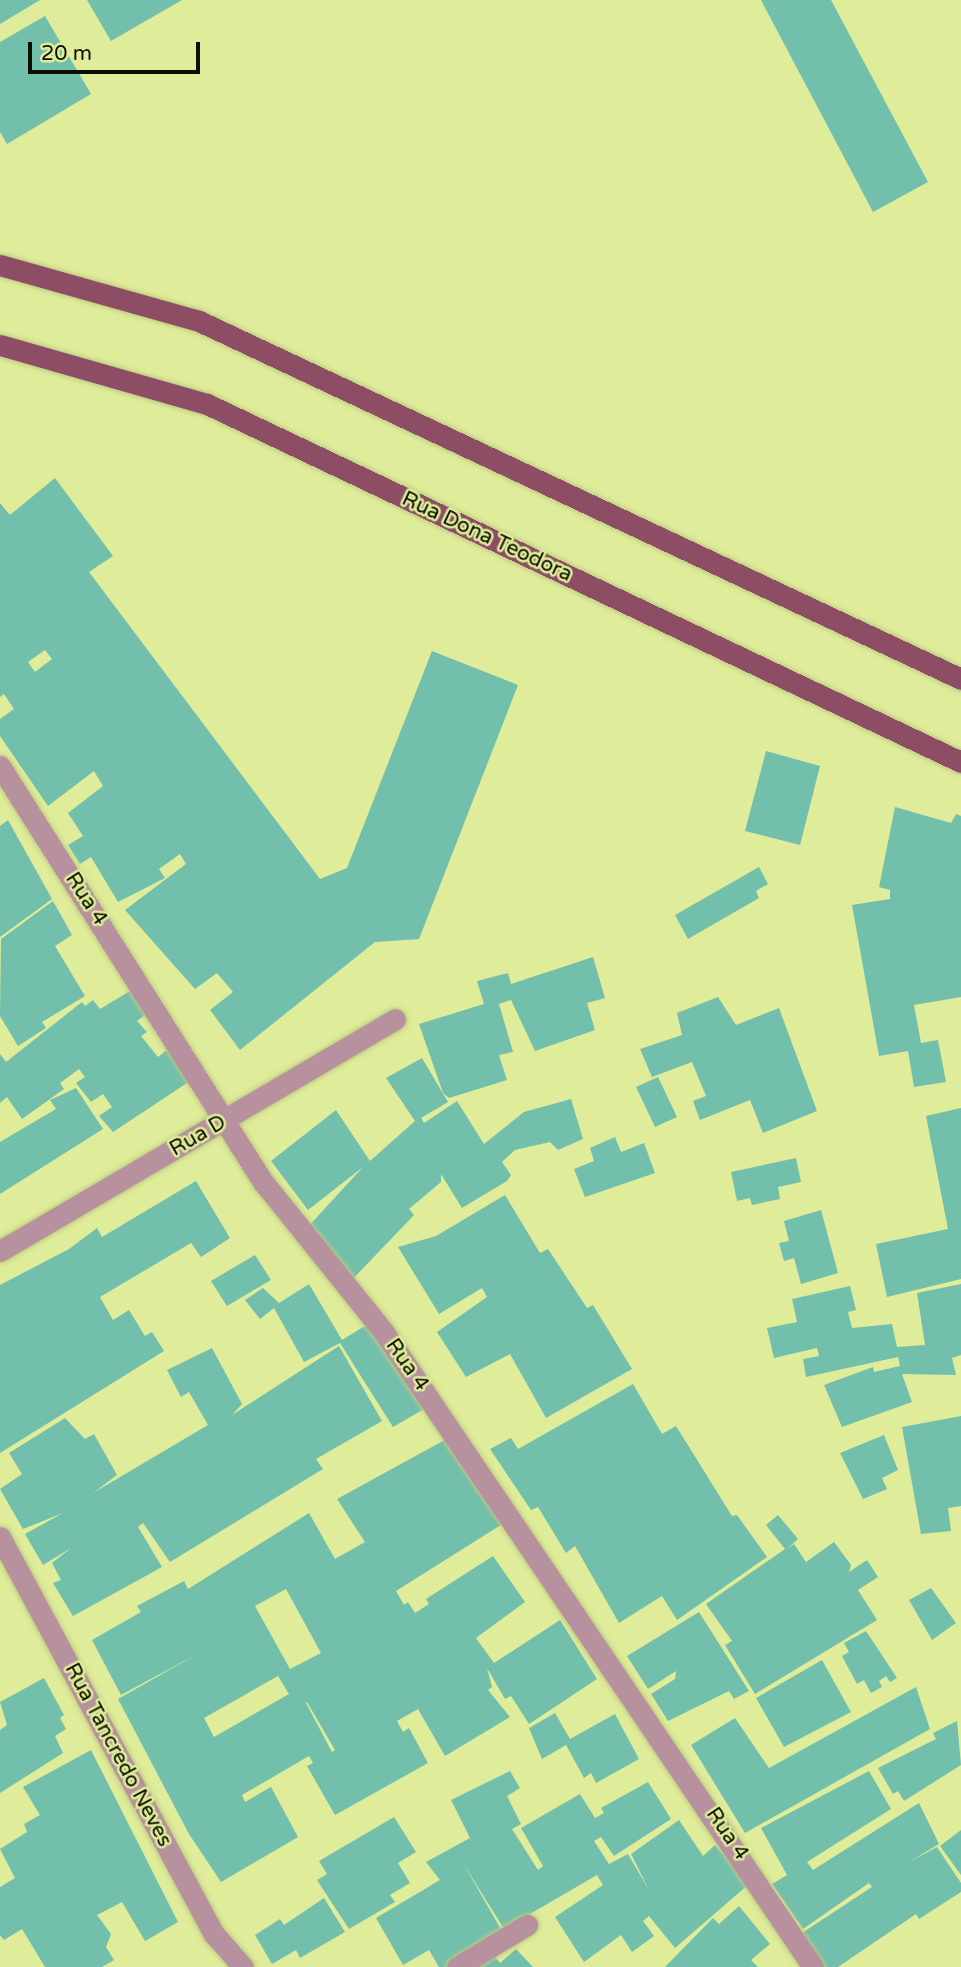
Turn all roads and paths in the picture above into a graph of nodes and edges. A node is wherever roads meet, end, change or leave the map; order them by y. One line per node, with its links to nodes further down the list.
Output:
1 (0, 265): 3 (main road)
2 (0, 345): 4 (main road, Rua Dona Teodora)
3 (961, 679)
4 (961, 761)
5 (0, 766): 7 (street, Rua 4)
6 (395, 1019): 7 (street, Rua D)
7 (226, 1120): 8 (street, Rua D); 13 (street, Rua 4)
8 (0, 1251)
9 (0, 1537): 11 (street, Rua Tancredo Neves)
10 (527, 1925): 12 (street)
11 (243, 1967)
12 (457, 1967)
13 (813, 1967)

